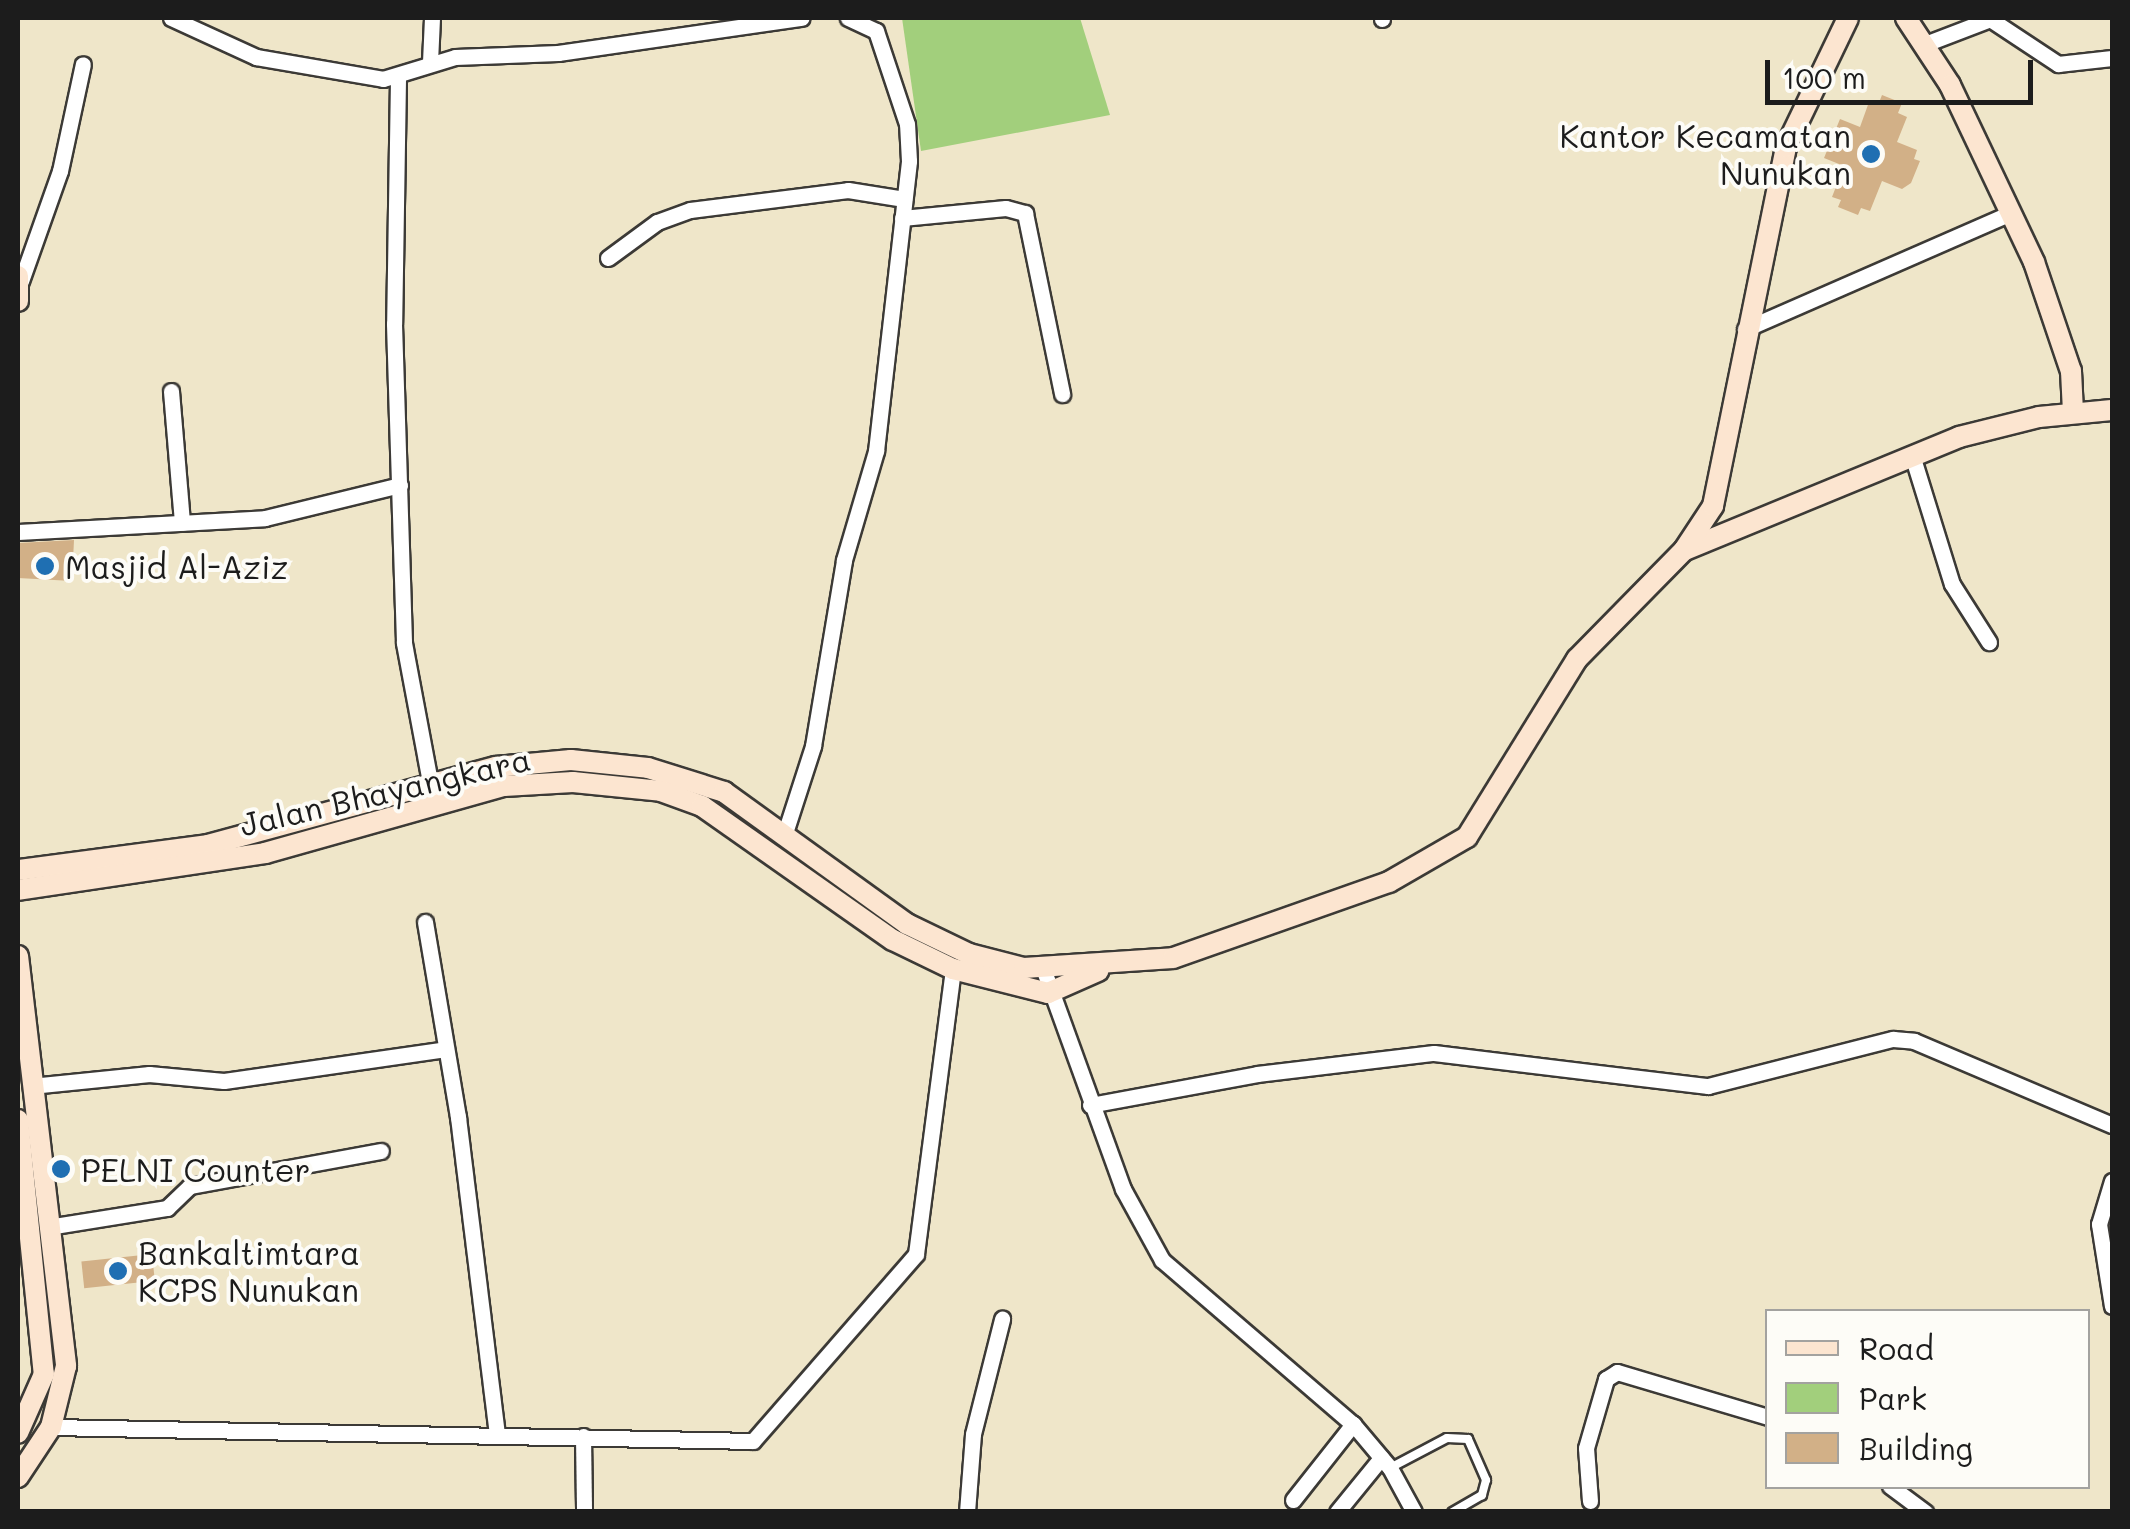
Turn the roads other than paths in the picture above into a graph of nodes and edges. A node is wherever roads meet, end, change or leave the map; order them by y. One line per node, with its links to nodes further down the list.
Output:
1 (171, 18): 12 (street)
2 (432, 18): 10 (street)
3 (801, 18): 10 (street)
4 (848, 18): 7 (street)
5 (1848, 18): 18 (main road)
6 (1906, 18): 8 (main road)
7 (875, 24): 13 (street)
8 (1925, 44): 9 (street); 14 (main road)
9 (2112, 58)
10 (430, 62): 12 (street)
11 (83, 64): 17 (street)
12 (398, 79): 24 (street)
13 (904, 199): 15 (street); 16 (street)
14 (2010, 213): 18 (street); 22 (main road)
15 (902, 218): 20 (street); 30 (street)
16 (608, 258)
17 (19, 286)
18 (1744, 329): 27 (main road)
19 (171, 391): 25 (street)
20 (1062, 394)
21 (2112, 410): 22 (main road)
22 (2073, 412): 23 (main road)
23 (1912, 456): 27 (main road); 28 (street)
24 (400, 484): 25 (street); 29 (street)
25 (182, 523): 26 (street)
26 (18, 532)
27 (1684, 550): 35 (main road)
28 (1988, 642)
29 (432, 793): 30 (main road, Jalan Bhayangkara); 31 (main road, Jalan Bhayangkara); 32 (main road, Jalan Bhayangkara); 37 (main road, Jalan Bhayangkara)
30 (784, 836): 36 (main road, Jalan Bhayangkara)
31 (18, 870)
32 (18, 890)
33 (425, 922): 40 (street)
34 (18, 956): 39 (main road)
35 (1109, 966): 36 (main road, Jalan Bhayangkara); 38 (main road)
36 (1043, 968): 38 (street)
37 (953, 969): 38 (main road, Jalan Bhayangkara); 56 (street)
38 (1048, 992): 42 (street)
39 (21, 1026): 41 (main road)
40 (446, 1048): 41 (street); 55 (street)
41 (31, 1086): 48 (main road)
42 (1090, 1105): 44 (street); 52 (street)
43 (18, 1120): 47 (main road)
44 (2112, 1125)
45 (381, 1151): 48 (street)
46 (2112, 1180): 49 (street)
47 (23, 1204): 54 (main road)
48 (48, 1227): 53 (main road)
49 (2112, 1306)
50 (1002, 1318): 63 (street)
51 (1765, 1416): 61 (street)
52 (1352, 1424): 57 (street); 60 (street)
53 (52, 1427): 55 (street); 58 (main road)
54 (18, 1433)
55 (497, 1433): 56 (street)
56 (583, 1436): 62 (street)
57 (1385, 1463): 64 (street); 65 (street); 66 (lane)
58 (18, 1477)
59 (1894, 1489): 67 (street)
60 (1293, 1500)
61 (1590, 1501)
62 (584, 1512)
63 (968, 1512)
64 (1337, 1512)
65 (1414, 1512)
66 (1453, 1512)
67 (1925, 1512)

